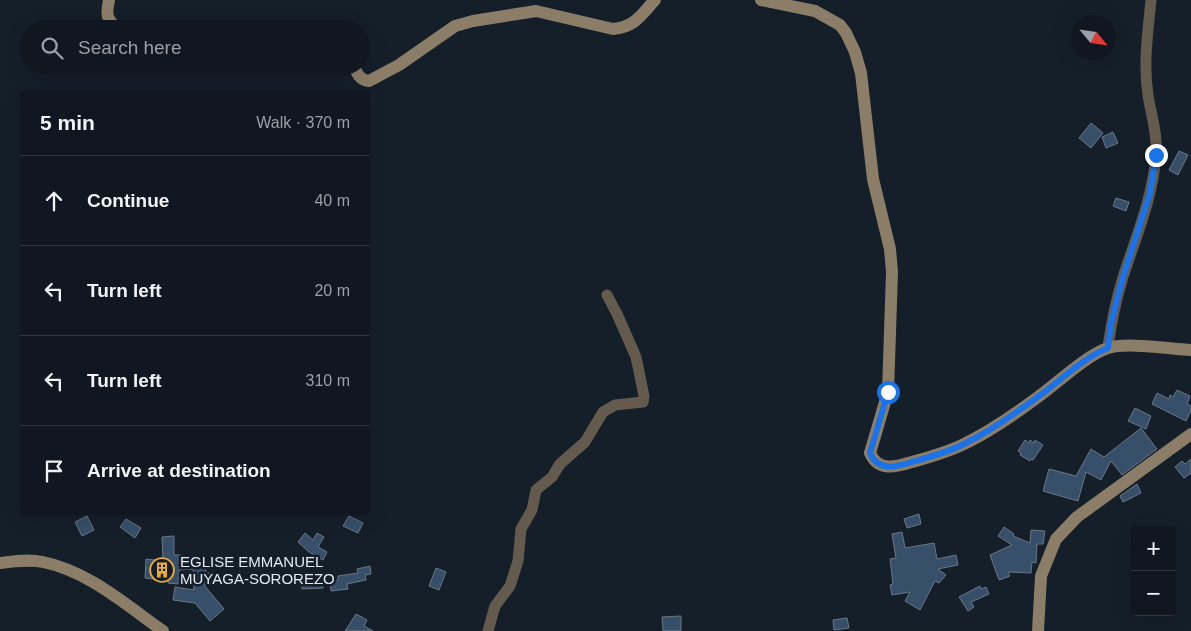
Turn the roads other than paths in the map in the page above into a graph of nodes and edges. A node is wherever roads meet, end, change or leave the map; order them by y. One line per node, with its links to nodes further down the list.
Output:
1 (109, 0): 5 (street)
2 (655, 0): 6 (street)
3 (761, 0): 8 (street)
4 (1151, 0): 8 (street)
5 (110, 20)
6 (358, 75)
7 (607, 295): 13 (street)
8 (1108, 348): 9 (street)
9 (1191, 350)
10 (1191, 434): 14 (street)
11 (0, 563): 12 (street)
12 (163, 631)
13 (488, 631)
14 (1038, 631)

